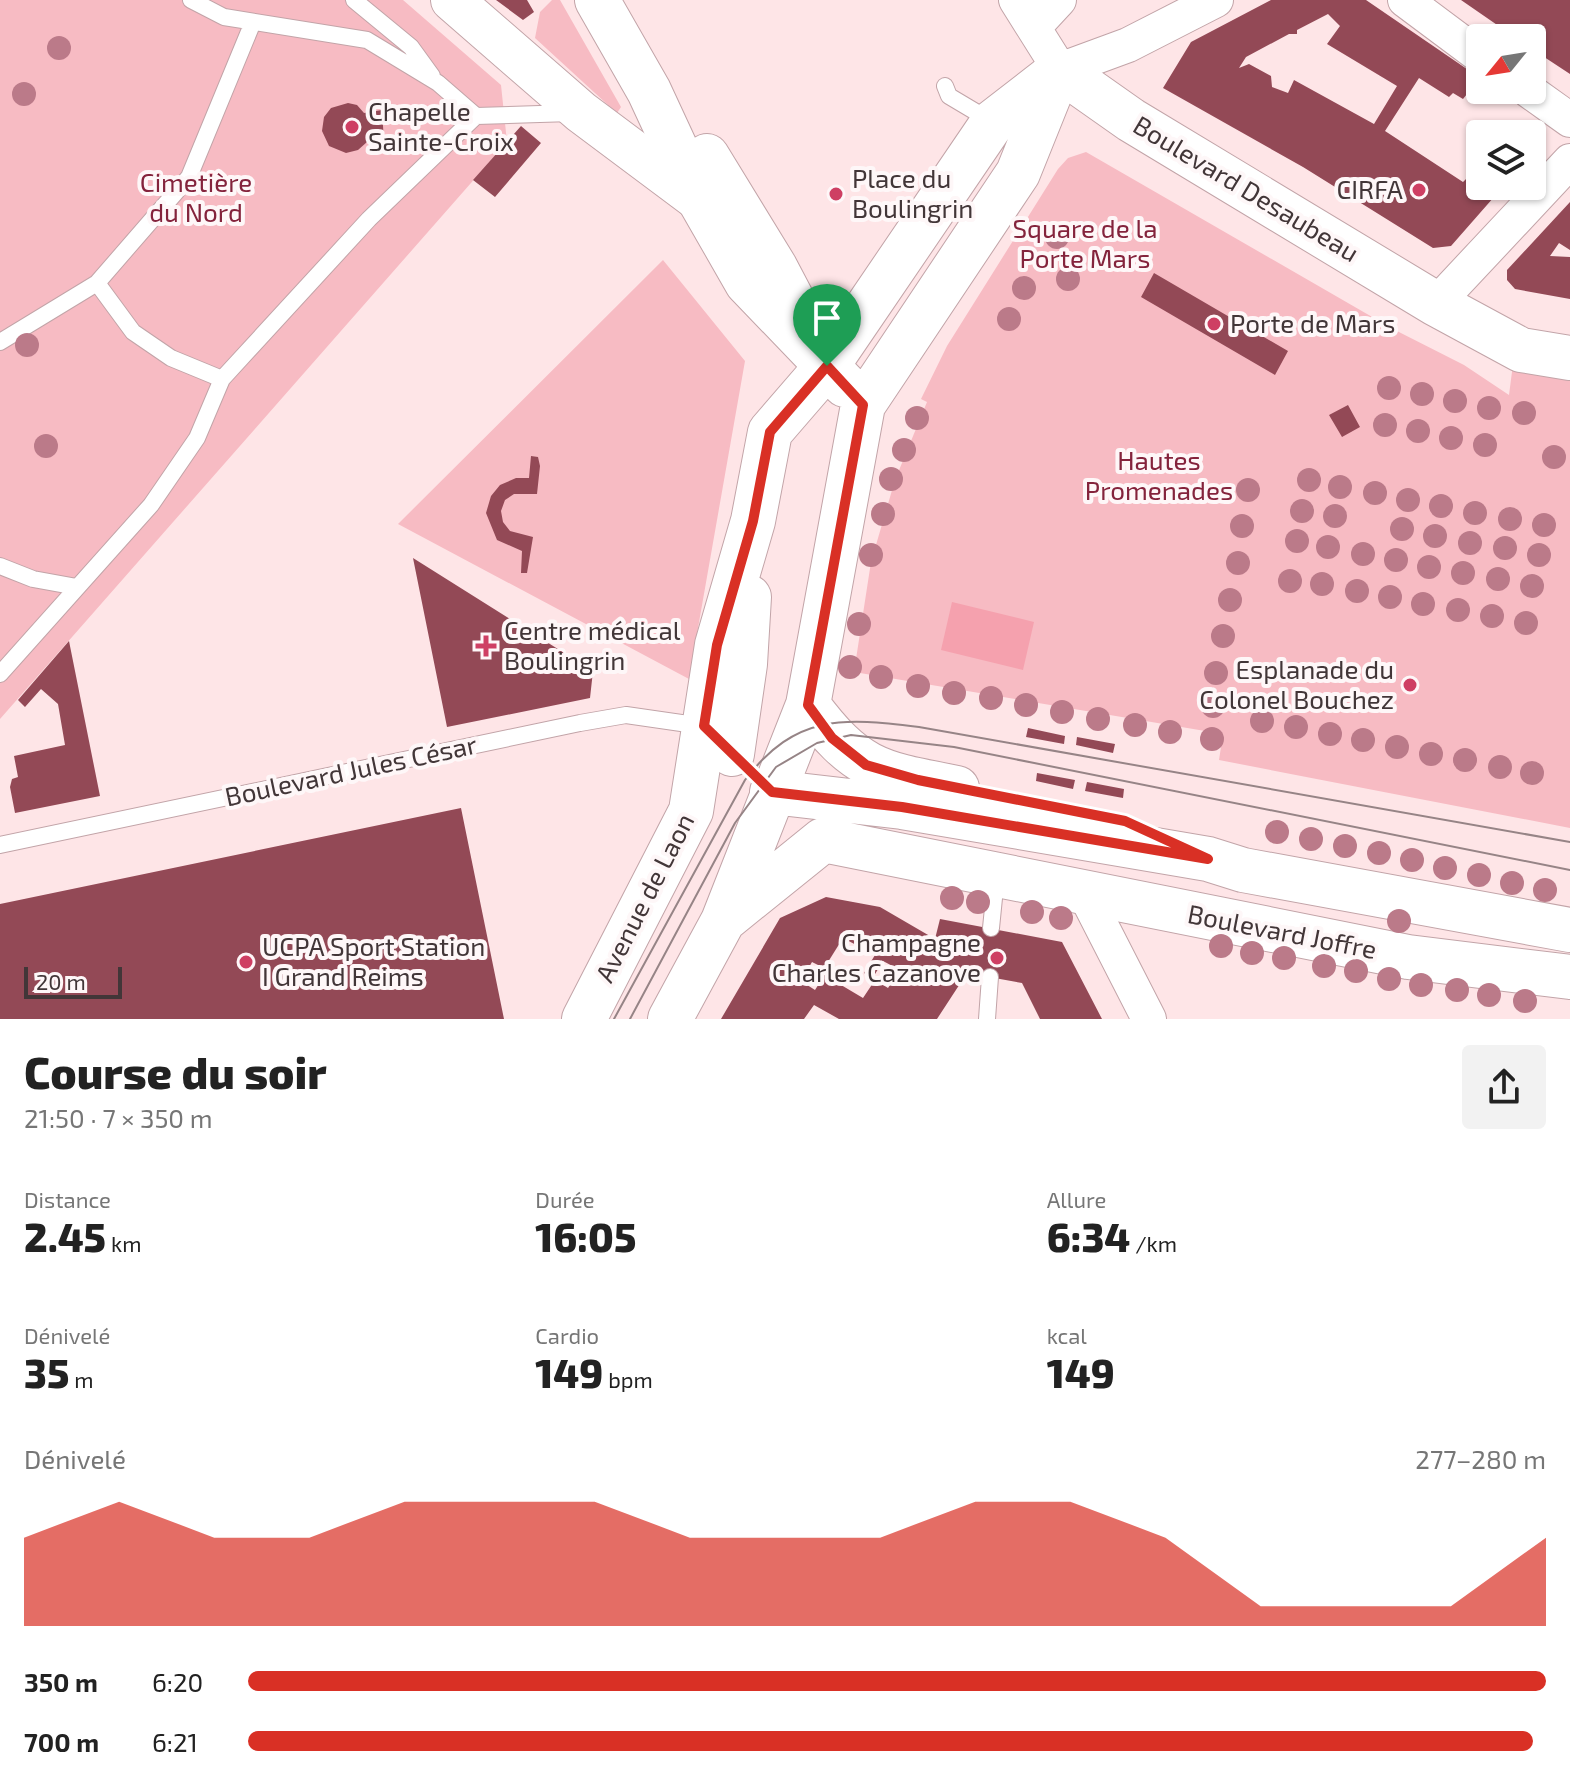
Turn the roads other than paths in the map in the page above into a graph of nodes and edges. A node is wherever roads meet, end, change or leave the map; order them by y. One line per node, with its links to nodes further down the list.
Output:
1 (191, 0): 9 (lane)
2 (354, 0): 12 (lane)
3 (452, 0): 15 (street)
4 (597, 0): 14 (main road)
5 (1059, 0): 8 (street)
6 (1216, 0): 11 (street)
7 (1405, 0): 10 (street)
8 (1025, 14): 11 (street)
9 (253, 22): 12 (lane); 22 (lane)
10 (1466, 46)
11 (1060, 70): 19 (main road); 23 (main road, Boulevard Desaubeau); 28 (main road)
12 (438, 83): 17 (lane)
13 (945, 86): 19 (lane)
14 (649, 91): 21 (main road); 26 (main road)
15 (558, 102): 17 (lane); 21 (street)
16 (1546, 103): 18 (street)
17 (476, 116): 27 (lane)
18 (1570, 120)
19 (993, 122): 26 (main road)
20 (1570, 161): 23 (street)
21 (700, 201): 26 (main road)
22 (97, 283): 24 (lane); 27 (lane)
23 (1436, 304): 25 (main road, Boulevard Desaubeau)
24 (0, 342)
25 (1570, 358)
26 (827, 366): 28 (main road); 33 (main road, Avenue de Laon)
27 (222, 379): 30 (lane)
28 (863, 405): 32 (main road)
29 (0, 566): 30 (lane)
30 (77, 587): 31 (lane)
31 (0, 674)
32 (808, 705): 34 (main road); 37 (main road)
33 (718, 740): 34 (main road); 36 (lane, Boulevard Jules César); 45 (main road, Avenue de Laon)
34 (772, 792): 35 (main road); 37 (main road); 40 (main road)
35 (823, 840): 38 (main road, Boulevard Joffre); 40 (main road)
36 (0, 845)
37 (1208, 859): 42 (main road, Boulevard Joffre)
38 (997, 877): 39 (main road, Boulevard Joffre); 41 (lane)
39 (1084, 892): 44 (main road, Boulevard Joffre); 48 (street)
40 (723, 921): 46 (main road)
41 (991, 928)
42 (1570, 930)
43 (990, 977): 47 (lane)
44 (1570, 977)
45 (584, 1019)
46 (670, 1019)
47 (987, 1019)
48 (1149, 1019)

